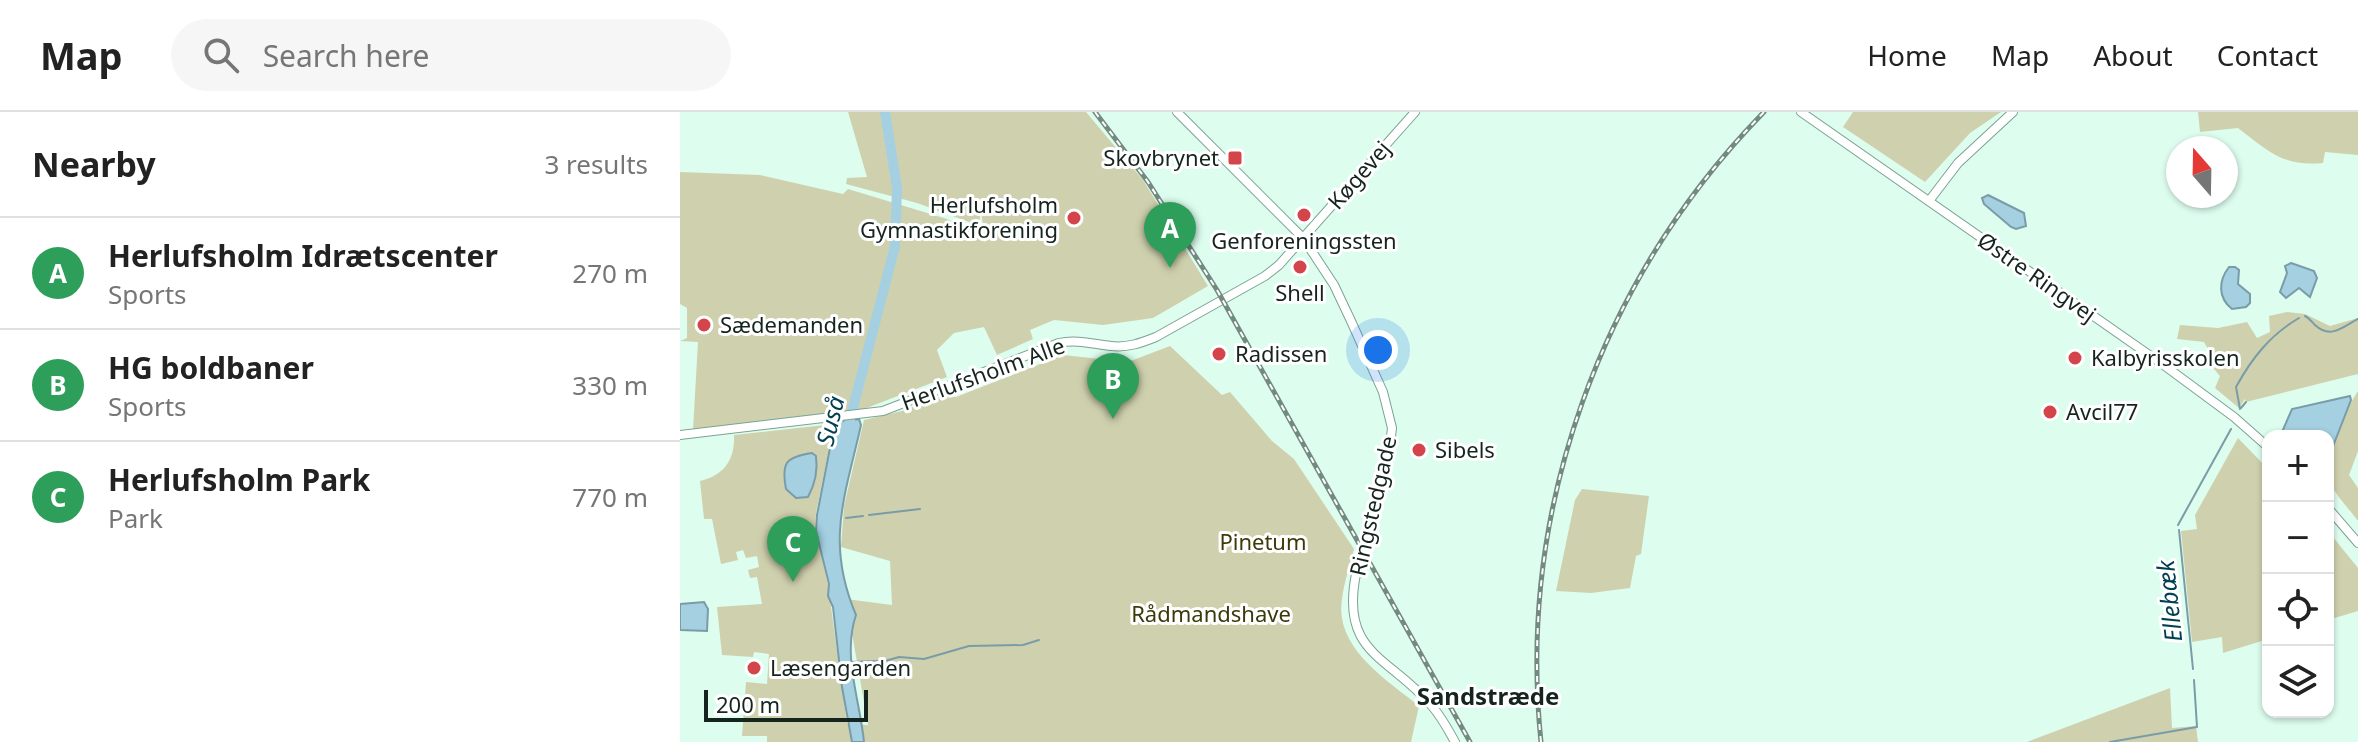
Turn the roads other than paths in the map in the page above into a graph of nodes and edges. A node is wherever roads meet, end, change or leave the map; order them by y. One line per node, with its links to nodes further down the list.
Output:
1 (1177, 112): 6 (street, Ringstedgade)
2 (1415, 112): 6 (street, Køgevej)
3 (1801, 112): 5 (street, Østre Ringvej)
4 (2013, 112): 5 (street)
5 (1929, 201): 8 (street, Østre Ringvej)
6 (1303, 238): 7 (street, Herlufsholm Alle); 11 (street, Ringstedgade, bridge)
7 (680, 435)
8 (2262, 442)
9 (2334, 515): 10 (street)
10 (2358, 543)
11 (1455, 742)

